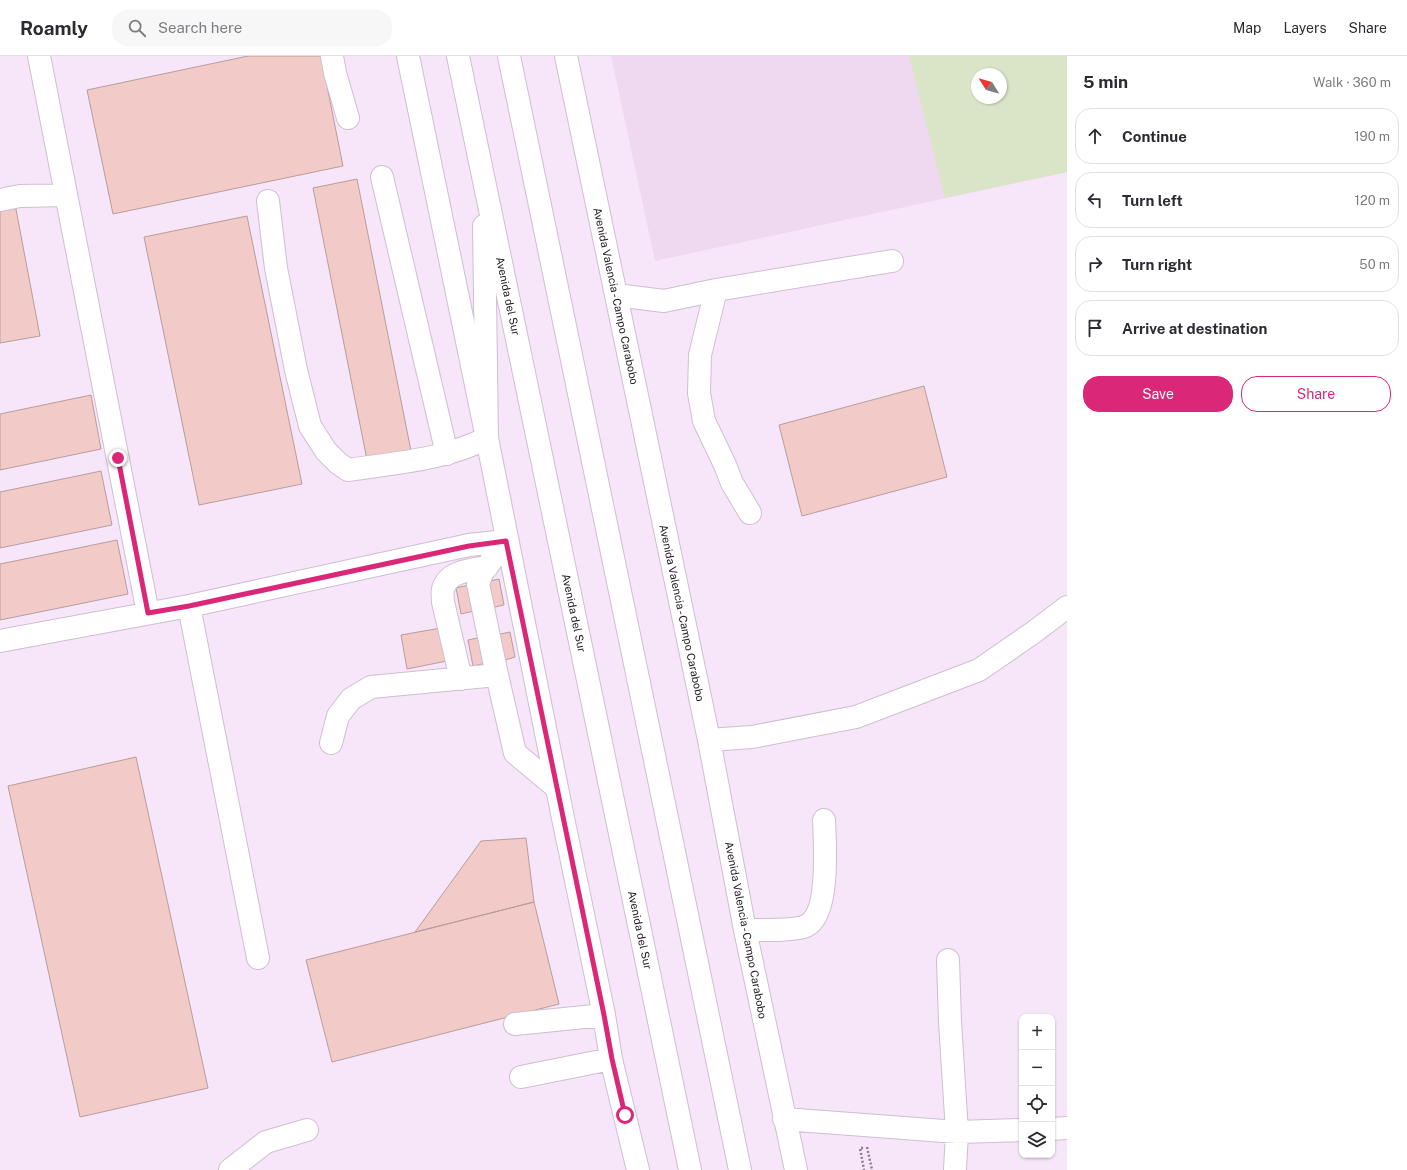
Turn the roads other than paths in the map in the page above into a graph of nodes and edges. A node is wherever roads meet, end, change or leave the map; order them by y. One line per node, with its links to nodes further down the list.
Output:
1 (39, 56): 10 (main road)
2 (332, 56): 7 (main road)
3 (408, 56): 16 (main road)
4 (458, 56): 8 (main road, Avenida del Sur)
5 (509, 56): 47 (main road)
6 (566, 56): 15 (main road, Avenida Valencia - Campo Carabobo)
7 (348, 118)
8 (483, 174): 16 (main road); 46 (main road, Avenida del Sur)
9 (382, 178): 17 (main road)
10 (66, 195): 11 (main road); 23 (main road)
11 (0, 200)
12 (268, 201): 17 (main road)
13 (892, 261): 14 (main road)
14 (716, 290): 15 (main road); 18 (main road)
15 (616, 295): 27 (main road, Avenida Valencia - Campo Carabobo)
16 (487, 438): 17 (main road); 19 (main road)
17 (447, 454)
18 (750, 513)
19 (506, 541): 20 (main road); 21 (main road); 29 (main road)
20 (486, 567): 25 (main road); 26 (main road)
21 (189, 606): 23 (main road); 32 (main road)
22 (1067, 607): 27 (main road)
23 (148, 613): 24 (main road)
24 (0, 641)
25 (497, 675): 26 (main road); 29 (main road)
26 (461, 679): 28 (main road)
27 (709, 740): 31 (main road, Avenida Valencia - Campo Carabobo)
28 (331, 743)
29 (557, 788): 34 (main road)
30 (824, 820): 31 (main road)
31 (745, 930): 38 (main road, Avenida Valencia - Campo Carabobo)
32 (258, 958)
33 (948, 960): 43 (main road)
34 (604, 1015): 35 (main road); 36 (main road)
35 (515, 1024)
36 (612, 1059): 37 (main road); 45 (main road)
37 (521, 1077)
38 (784, 1119): 43 (main road); 48 (main road, Avenida Valencia - Campo Carabobo)
39 (1067, 1128): 40 (main road)
40 (1055, 1129)
41 (307, 1130): 44 (main road)
42 (1019, 1130): 43 (main road)
43 (957, 1132): 49 (main road)
44 (230, 1170)
45 (638, 1170)
46 (690, 1170)
47 (740, 1170)
48 (796, 1170)
49 (955, 1170)

